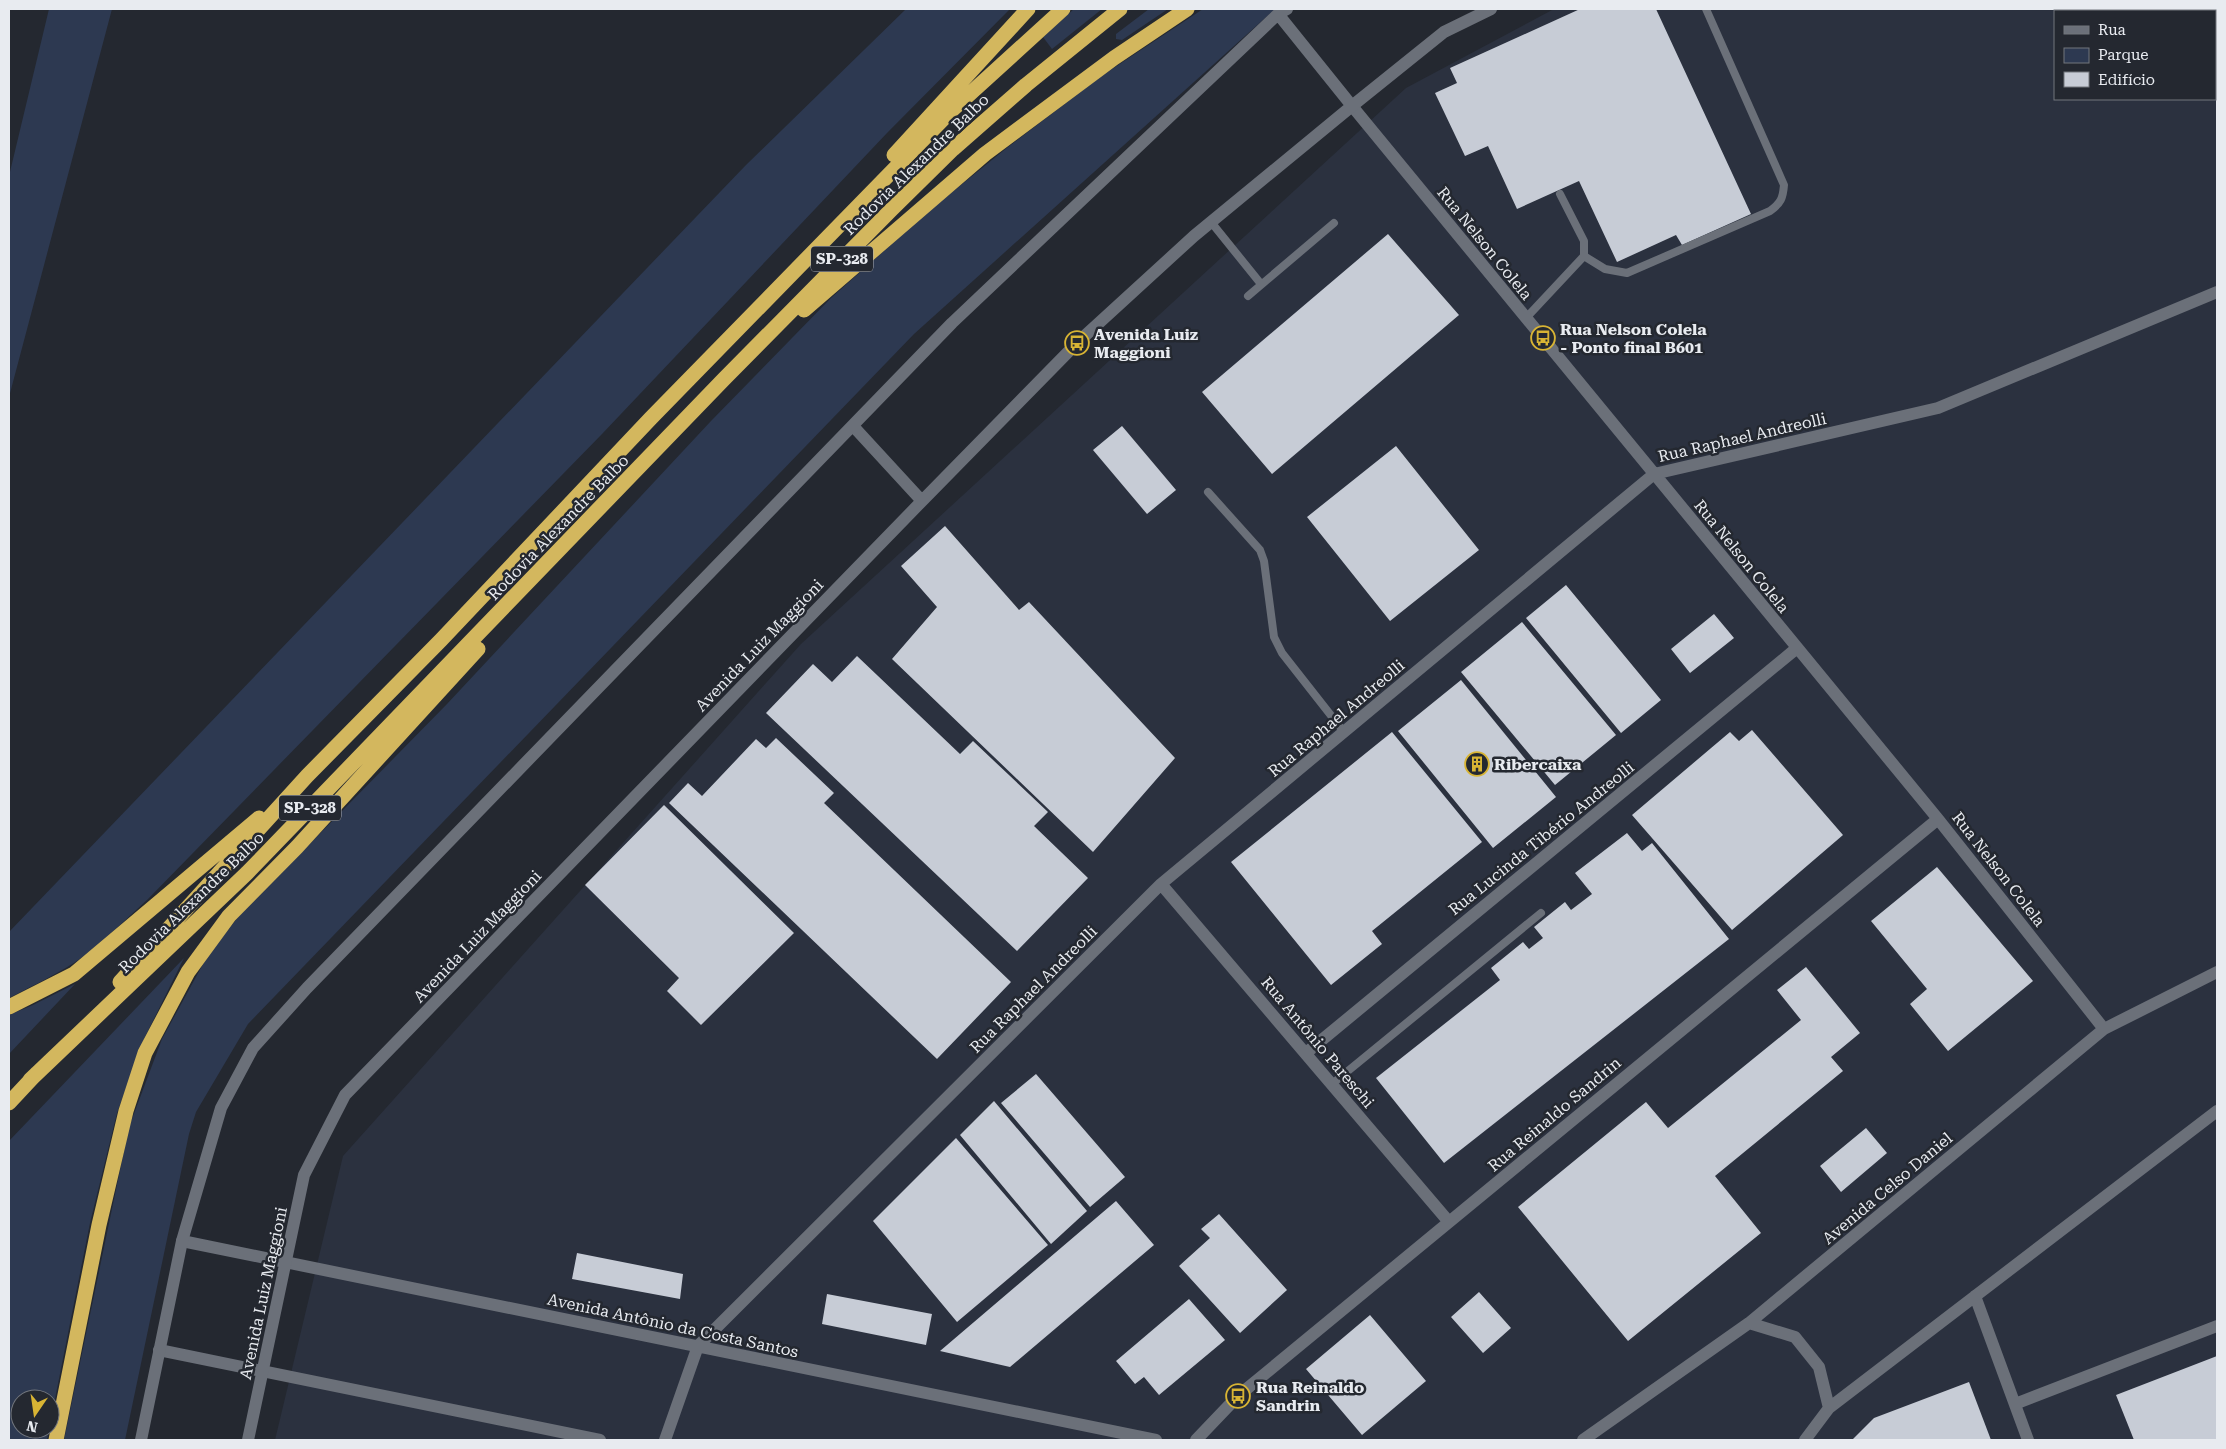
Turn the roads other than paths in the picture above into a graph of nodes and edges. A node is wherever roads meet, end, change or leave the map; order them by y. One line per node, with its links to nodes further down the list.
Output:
1 (1028, 9): 15 (highway)
2 (1063, 9): 15 (highway, Rodovia Alexandre Balbo / SP-328)
3 (1120, 9): 18 (highway, Rodovia Alexandre Balbo / SP-328)
4 (1188, 9): 18 (highway)
5 (1491, 9): 8 (street, Avenida Luiz Maggioni)
6 (1706, 9): 12 (lane)
7 (1282, 12): 8 (street, Rua Nelson Colela); 19 (street)
8 (1352, 106): 10 (street, Avenida Luiz Maggioni); 17 (street, Rua Nelson Colela)
9 (1560, 194): 12 (lane)
10 (1211, 222): 13 (lane); 22 (street, Avenida Luiz Maggioni)
11 (1334, 223): 13 (lane)
12 (1584, 256): 17 (lane)
13 (1261, 284): 16 (lane)
14 (2217, 292): 20 (street, Rua Raphael Andreolli)
15 (770, 295): 26 (highway, Rodovia Alexandre Balbo / SP-328)
16 (1248, 296)
17 (1526, 318): 20 (street, Rua Nelson Colela)
18 (724, 379): 23 (highway, Rodovia Alexandre Balbo / SP-328)
19 (853, 426): 22 (street); 39 (street)
20 (1654, 474): 24 (street, Rua Nelson Colela); 25 (street, Rua Raphael Andreolli)
21 (1208, 492): 25 (lane)
22 (922, 500): 40 (street, Avenida Luiz Maggioni)
23 (582, 527): 34 (highway, Rodovia Alexandre Balbo / SP-328); 49 (highway)
24 (1798, 648): 27 (street, Rua Nelson Colela); 33 (street, Rua Lucinda Tibério Andreolli)
25 (1344, 732): 28 (street, Rua Raphael Andreolli)
26 (307, 776): 31 (highway); 34 (highway, Rodovia Alexandre Balbo / SP-328)
27 (1938, 819): 32 (street, Rua Nelson Colela); 38 (street, Rua Reinaldo Sandrin)
28 (1161, 884): 33 (street, Rua Antônio Pareschi); 44 (street, Rua Raphael Andreolli)
29 (1541, 913): 35 (lane)
30 (2217, 972): 32 (street, Avenida Celso Daniel)
31 (9, 1007)
32 (2104, 1028): 42 (street, Avenida Celso Daniel)
33 (1306, 1053): 35 (street, Rua Antônio Pareschi)
34 (30, 1080): 36 (highway, Rodovia Alexandre Balbo / SP-328)
35 (1332, 1084): 38 (street, Rua Antônio Pareschi)
36 (9, 1103)
37 (2217, 1111): 41 (street)
38 (1449, 1222): 55 (street, Rua Reinaldo Sandrin)
39 (182, 1241): 40 (street, Avenida Antônio da Costa Santos); 45 (street)
40 (286, 1262): 44 (street, Avenida Antônio da Costa Santos); 46 (street, Avenida Luiz Maggioni)
41 (1975, 1296): 47 (street); 48 (street)
42 (1749, 1323): 48 (street); 56 (street, Avenida Celso Daniel)
43 (2217, 1326): 47 (street)
44 (698, 1346): 53 (street, Rua Raphael Andreolli); 54 (street, Avenida Antônio da Costa Santos)
45 (159, 1350): 46 (street); 50 (street)
46 (263, 1372): 51 (street, Avenida Luiz Maggioni); 52 (street)
47 (2014, 1404): 58 (street)
48 (1829, 1408): 57 (street)
49 (56, 1440)
50 (141, 1440)
51 (248, 1440)
52 (600, 1440)
53 (665, 1440)
54 (1156, 1440)
55 (1196, 1440)
56 (1583, 1440)
57 (1805, 1440)
58 (2028, 1440)

